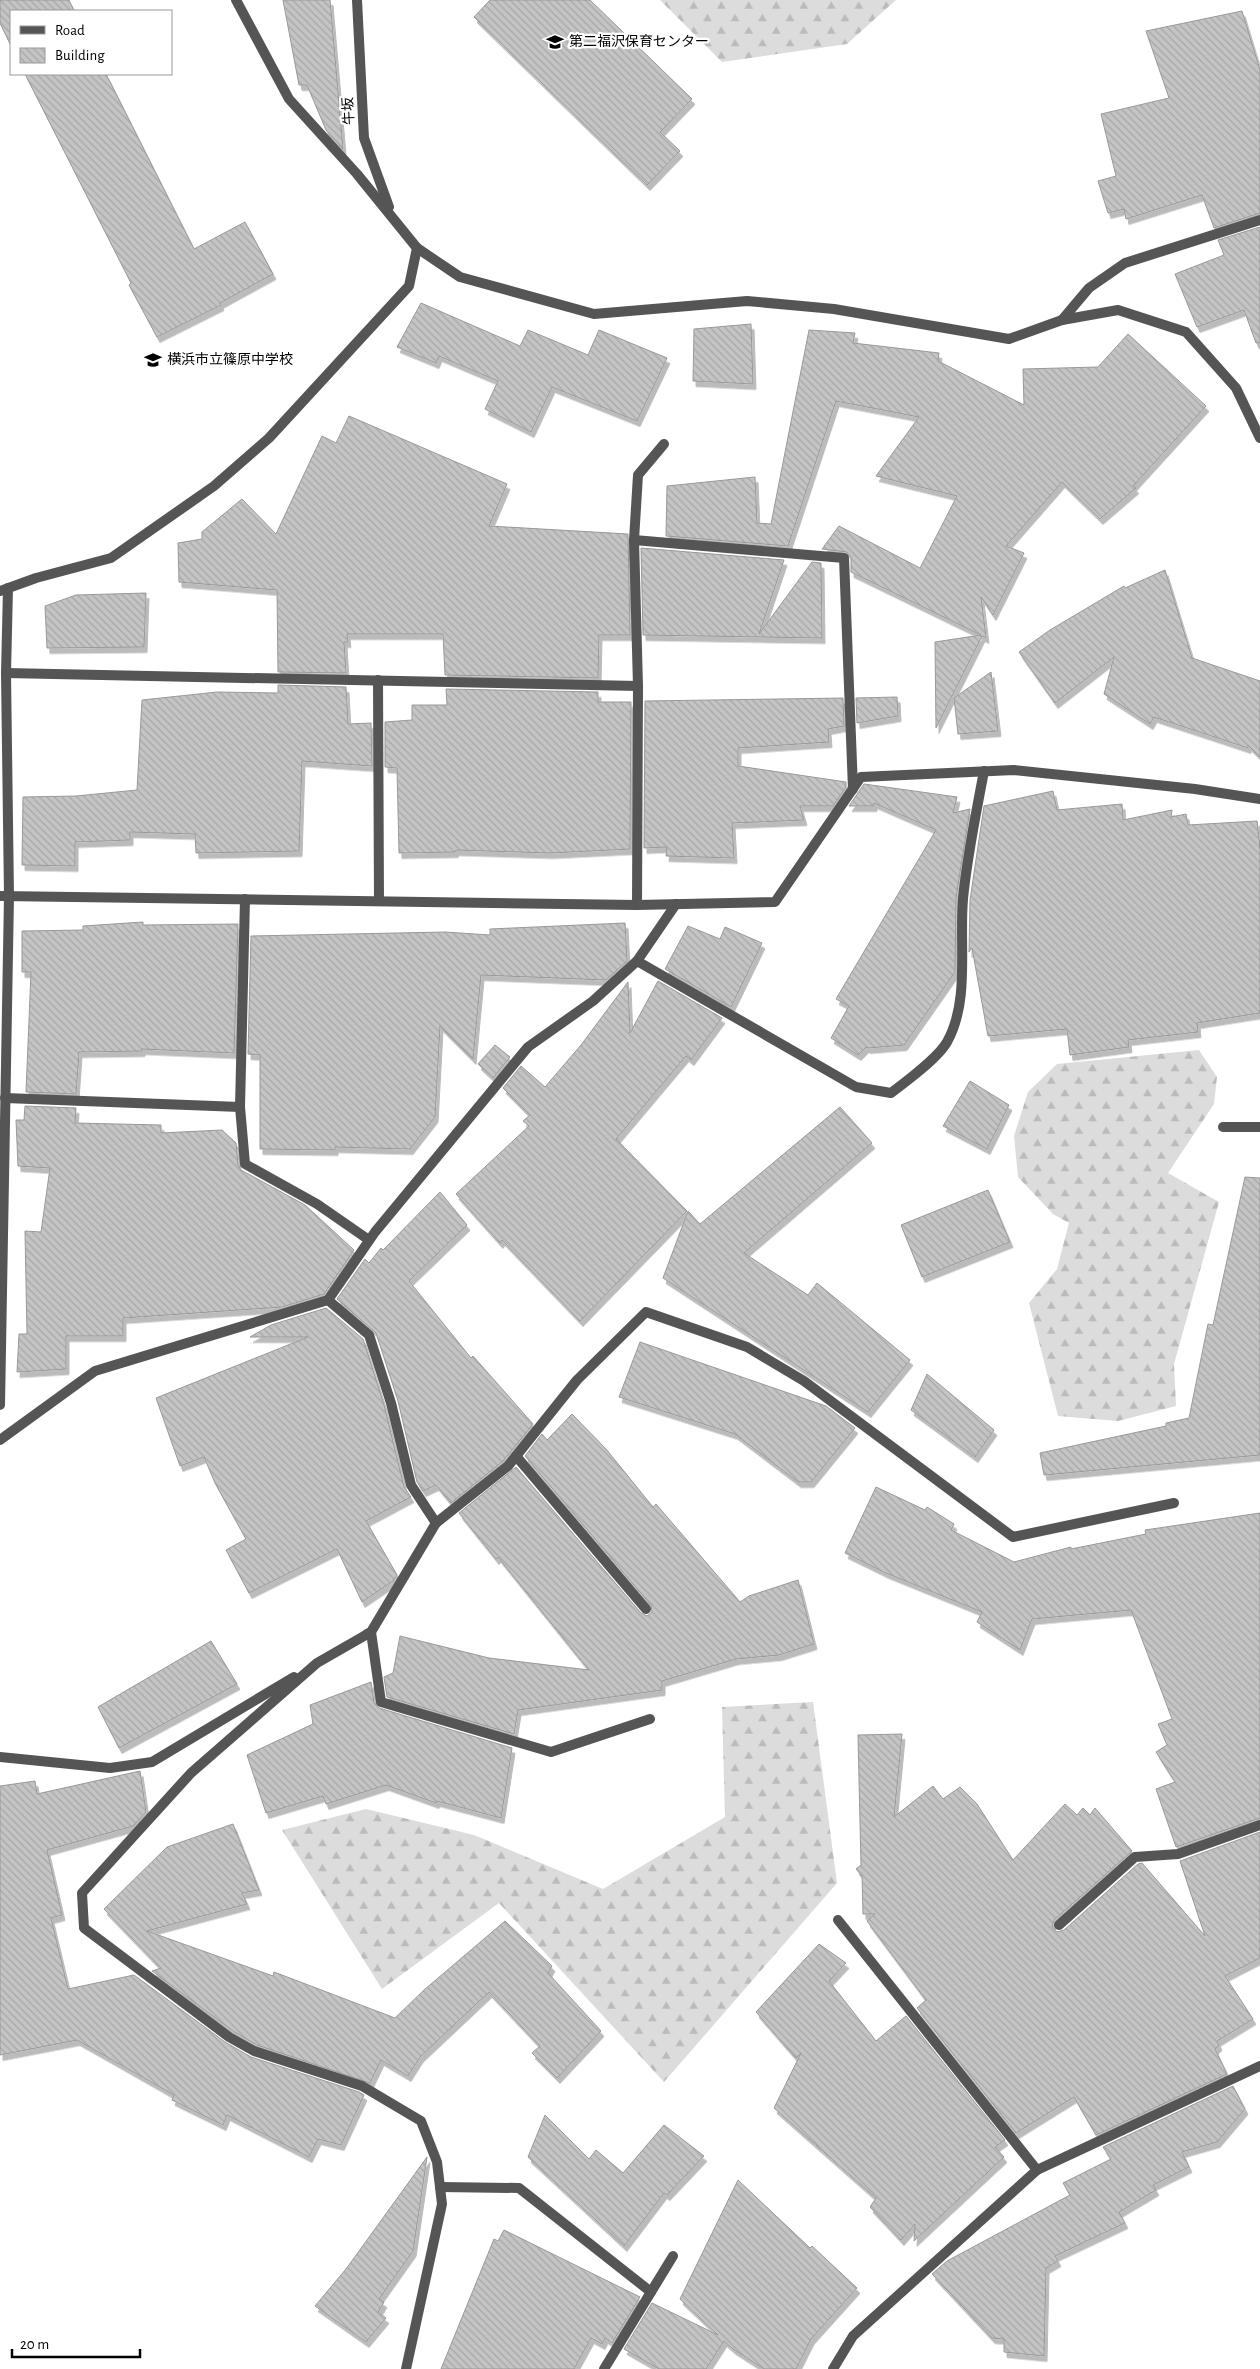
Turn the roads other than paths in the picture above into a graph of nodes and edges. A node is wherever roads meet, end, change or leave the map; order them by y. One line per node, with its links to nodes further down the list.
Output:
1 (236, 0): 3 (street)
2 (357, 0): 3 (street, 牛坂)
3 (392, 215): 5 (street)
4 (1260, 220): 6 (street)
5 (418, 248): 6 (street); 10 (street)
6 (1062, 320): 7 (street)
7 (1260, 438)
8 (664, 444): 9 (street)
9 (634, 540): 13 (street); 15 (street)
10 (4, 590): 11 (street)
11 (6, 673): 12 (street); 17 (street)
12 (378, 680): 13 (street); 19 (street)
13 (638, 686): 21 (street)
14 (984, 772): 15 (street); 16 (street); 22 (street)
15 (853, 788): 20 (street)
16 (1260, 799)
17 (4, 896): 18 (street); 23 (street)
18 (245, 899): 19 (street); 24 (street)
19 (379, 901): 21 (street)
20 (676, 904): 21 (street); 22 (street)
21 (637, 905)
22 (637, 961): 27 (street)
23 (5, 1098): 24 (street); 29 (street)
24 (240, 1107): 27 (street)
25 (1223, 1127): 26 (street)
26 (1260, 1127)
27 (369, 1240): 28 (street)
28 (328, 1300): 30 (street); 33 (street)
29 (0, 1405)
30 (0, 1440)
31 (516, 1456): 32 (street); 33 (street); 34 (street)
32 (1174, 1503)
33 (436, 1523): 35 (street)
34 (646, 1609)
35 (372, 1632): 36 (street); 37 (street)
36 (317, 1663): 38 (street); 44 (street)
37 (650, 1719)
38 (0, 1757)
39 (1260, 1825): 41 (street)
40 (838, 1920): 43 (street)
41 (1059, 1925)
42 (1260, 2066): 43 (street)
43 (1037, 2170): 49 (street)
44 (440, 2187): 46 (street); 47 (street)
45 (673, 2256): 46 (street)
46 (651, 2292): 48 (street)
47 (406, 2369)
48 (604, 2369)
49 (833, 2369)

